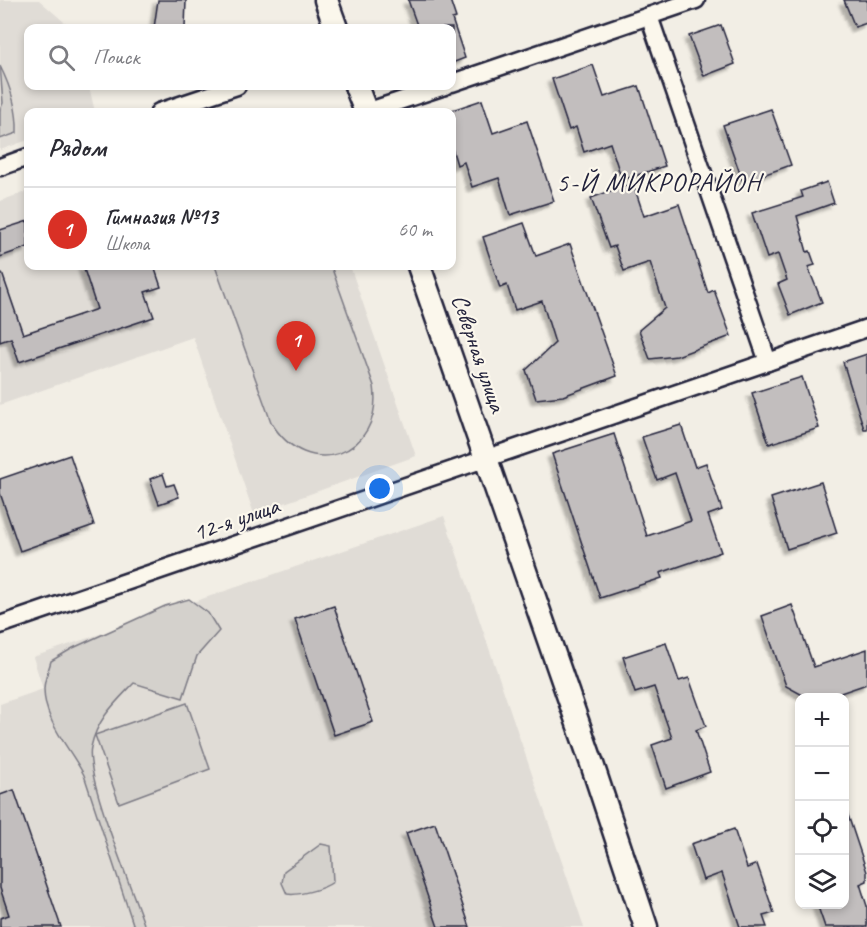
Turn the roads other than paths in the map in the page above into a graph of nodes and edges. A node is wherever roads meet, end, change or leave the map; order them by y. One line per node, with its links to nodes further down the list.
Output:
1 (326, 0): 4 (street)
2 (696, 0): 3 (street)
3 (649, 16): 5 (street); 16 (street)
4 (335, 24)
5 (456, 82)
6 (225, 90): 9 (street)
7 (358, 90): 10 (street)
8 (433, 90): 11 (street)
9 (171, 108)
10 (364, 108)
11 (378, 108)
12 (24, 158): 13 (street)
13 (0, 167)
14 (420, 270): 17 (street, Северная улица)
15 (867, 328): 16 (street, 12-я улица)
16 (768, 362): 17 (street, 12-я улица)
17 (487, 458): 18 (street, 12-я улица); 19 (street, Северная улица)
18 (1, 622)
19 (646, 927)

